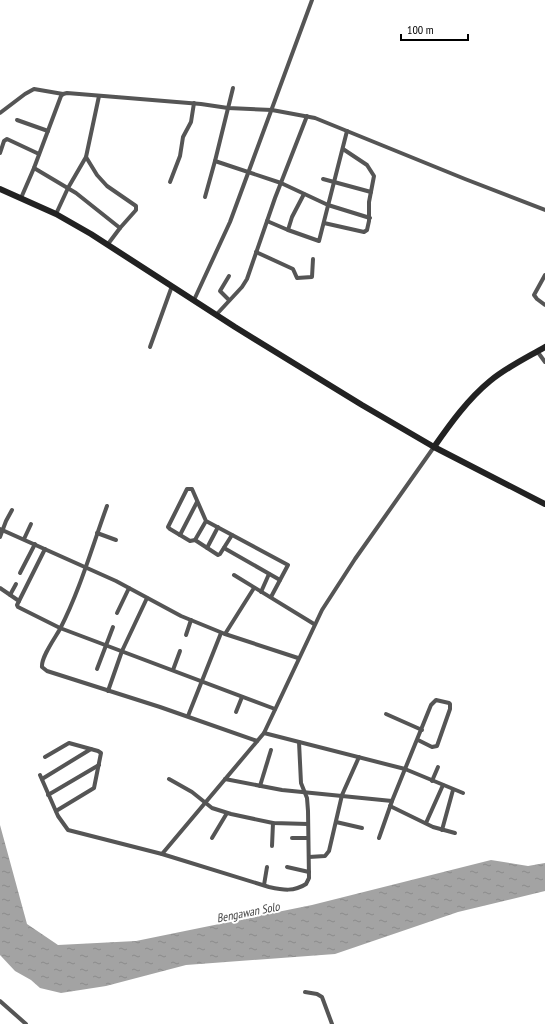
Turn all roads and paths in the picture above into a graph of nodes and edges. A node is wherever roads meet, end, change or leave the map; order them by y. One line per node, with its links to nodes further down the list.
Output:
1 (312, 0): 7 (street)
2 (233, 88): 6 (street)
3 (62, 94): 4 (street); 8 (street); 11 (street)
4 (99, 96): 5 (street); 16 (street)
5 (194, 103): 6 (street); 21 (street)
6 (228, 108): 7 (street); 17 (street)
7 (272, 110): 9 (street); 19 (street)
8 (0, 113)
9 (307, 116): 12 (street); 23 (street)
10 (17, 120): 11 (street)
11 (48, 131): 15 (street)
12 (347, 131): 13 (street); 31 (street)
13 (342, 149): 22 (street); 26 (street)
14 (0, 153): 15 (street)
15 (39, 154): 18 (street)
16 (86, 157): 24 (street); 36 (street)
17 (215, 162): 19 (street); 28 (street)
18 (34, 168): 24 (street); 29 (street)
19 (248, 172): 23 (street); 44 (street)
20 (323, 179): 22 (street)
21 (170, 182)
22 (334, 182): 26 (street); 30 (street)
23 (280, 183): 27 (street); 34 (street)
24 (68, 188): 32 (street); 36 (street)
25 (0, 189): 29 (street)
26 (371, 192): 33 (street)
27 (304, 194): 30 (street); 37 (street)
28 (205, 197)
29 (22, 198): 32 (street)
30 (328, 205): 33 (street); 35 (street)
31 (545, 210)
32 (56, 214): 38 (street)
33 (370, 218): 35 (street)
34 (267, 221): 37 (street); 39 (street)
35 (324, 223): 37 (street)
36 (120, 228): 38 (street)
37 (288, 230)
38 (108, 244): 43 (street)
39 (256, 252): 40 (street); 45 (street)
40 (313, 259)
41 (545, 275): 46 (street)
42 (230, 276): 45 (street)
43 (172, 286): 44 (street); 48 (street)
44 (194, 300): 47 (street)
45 (229, 300): 47 (street)
46 (545, 305)
47 (216, 314): 52 (street)
48 (150, 347)
49 (545, 347): 50 (street)
50 (537, 351): 51 (street); 52 (street)
51 (545, 362)
52 (434, 447): 54 (street); 88 (street)
53 (197, 502): 57 (street); 62 (street); 62 (street)
54 (545, 504)
55 (107, 506): 61 (street)
56 (12, 510): 60 (street)
57 (206, 521): 59 (street); 67 (street)
58 (31, 524): 65 (street)
59 (218, 527): 63 (street); 69 (street)
60 (2, 529): 64 (street); 65 (street)
61 (97, 534): 66 (street); 72 (street)
62 (180, 535): 67 (street)
63 (232, 535): 70 (street); 76 (street)
64 (0, 537)
65 (24, 539): 68 (street)
66 (116, 540)
67 (195, 540): 69 (street)
68 (35, 544): 71 (street); 73 (street)
69 (207, 548): 70 (street)
70 (224, 548): 74 (street)
71 (45, 549): 72 (street); 85 (street)
72 (86, 568): 79 (street); 90 (street)
73 (20, 573)
74 (269, 574): 76 (street); 81 (street)
75 (234, 575): 80 (street)
76 (280, 580): 83 (street)
77 (16, 584): 82 (street)
78 (0, 588): 82 (street)
79 (129, 588): 84 (street); 86 (street)
80 (254, 588): 81 (street); 91 (street)
81 (261, 592): 83 (street)
82 (10, 595): 85 (street)
83 (271, 597): 88 (street)
84 (147, 598): 87 (street); 95 (street)
85 (19, 601): 90 (street)
86 (117, 613)
87 (191, 620): 91 (street); 92 (street)
88 (314, 624): 96 (street)
89 (114, 627): 93 (street)
90 (60, 628): 93 (street); 100 (street)
91 (223, 634): 96 (street); 99 (street)
92 (186, 635)
93 (106, 646): 95 (street); 97 (street)
94 (180, 651): 98 (street)
95 (122, 652): 98 (street); 100 (street)
96 (298, 658): 102 (street)
97 (97, 669)
98 (173, 670): 99 (street)
99 (202, 682): 101 (street); 105 (street)
100 (108, 691): 105 (street)
101 (242, 697): 102 (street); 103 (street)
102 (275, 709): 107 (street)
103 (236, 712)
104 (386, 714): 106 (street)
105 (188, 716): 109 (street)
106 (422, 730): 108 (street); 108 (street)
107 (264, 733): 109 (street); 110 (street)
108 (418, 740): 117 (street)
109 (258, 741): 119 (street)
110 (299, 742): 114 (street); 124 (street)
111 (91, 749): 113 (street); 115 (street); 126 (street)
112 (271, 750): 122 (street)
113 (45, 757)
114 (359, 757): 117 (street); 127 (street)
115 (99, 765): 126 (street); 130 (street)
116 (438, 767): 120 (street)
117 (405, 769): 120 (street); 129 (street)
118 (169, 779): 128 (street)
119 (226, 779): 122 (street); 128 (street)
120 (432, 781): 121 (street)
121 (443, 785): 123 (street); 134 (street)
122 (260, 786): 124 (street)
123 (453, 790): 125 (street); 137 (street)
124 (304, 793): 127 (street); 135 (street)
125 (463, 793)
126 (48, 795): 130 (street)
127 (342, 795): 129 (street); 132 (street)
128 (205, 802): 131 (street); 144 (street)
129 (391, 804): 134 (street); 142 (street)
130 (56, 811): 144 (street)
131 (228, 813): 133 (street); 139 (street)
132 (336, 822): 136 (street); 145 (street)
133 (273, 823): 135 (street); 143 (street)
134 (426, 823): 137 (street)
135 (308, 824): 141 (street)
136 (362, 828)
137 (442, 830): 138 (street)
138 (455, 833)
139 (212, 838)
140 (292, 838): 141 (street)
141 (308, 838): 145 (street)
142 (379, 838)
143 (272, 846)
144 (162, 854): 149 (street)
145 (308, 857): 148 (street)
146 (267, 867): 149 (street)
147 (287, 867): 148 (street)
148 (309, 872): 149 (street)
149 (264, 885)
150 (305, 992): 153 (street)
151 (0, 1001): 152 (street)
152 (26, 1024)
153 (332, 1024)

